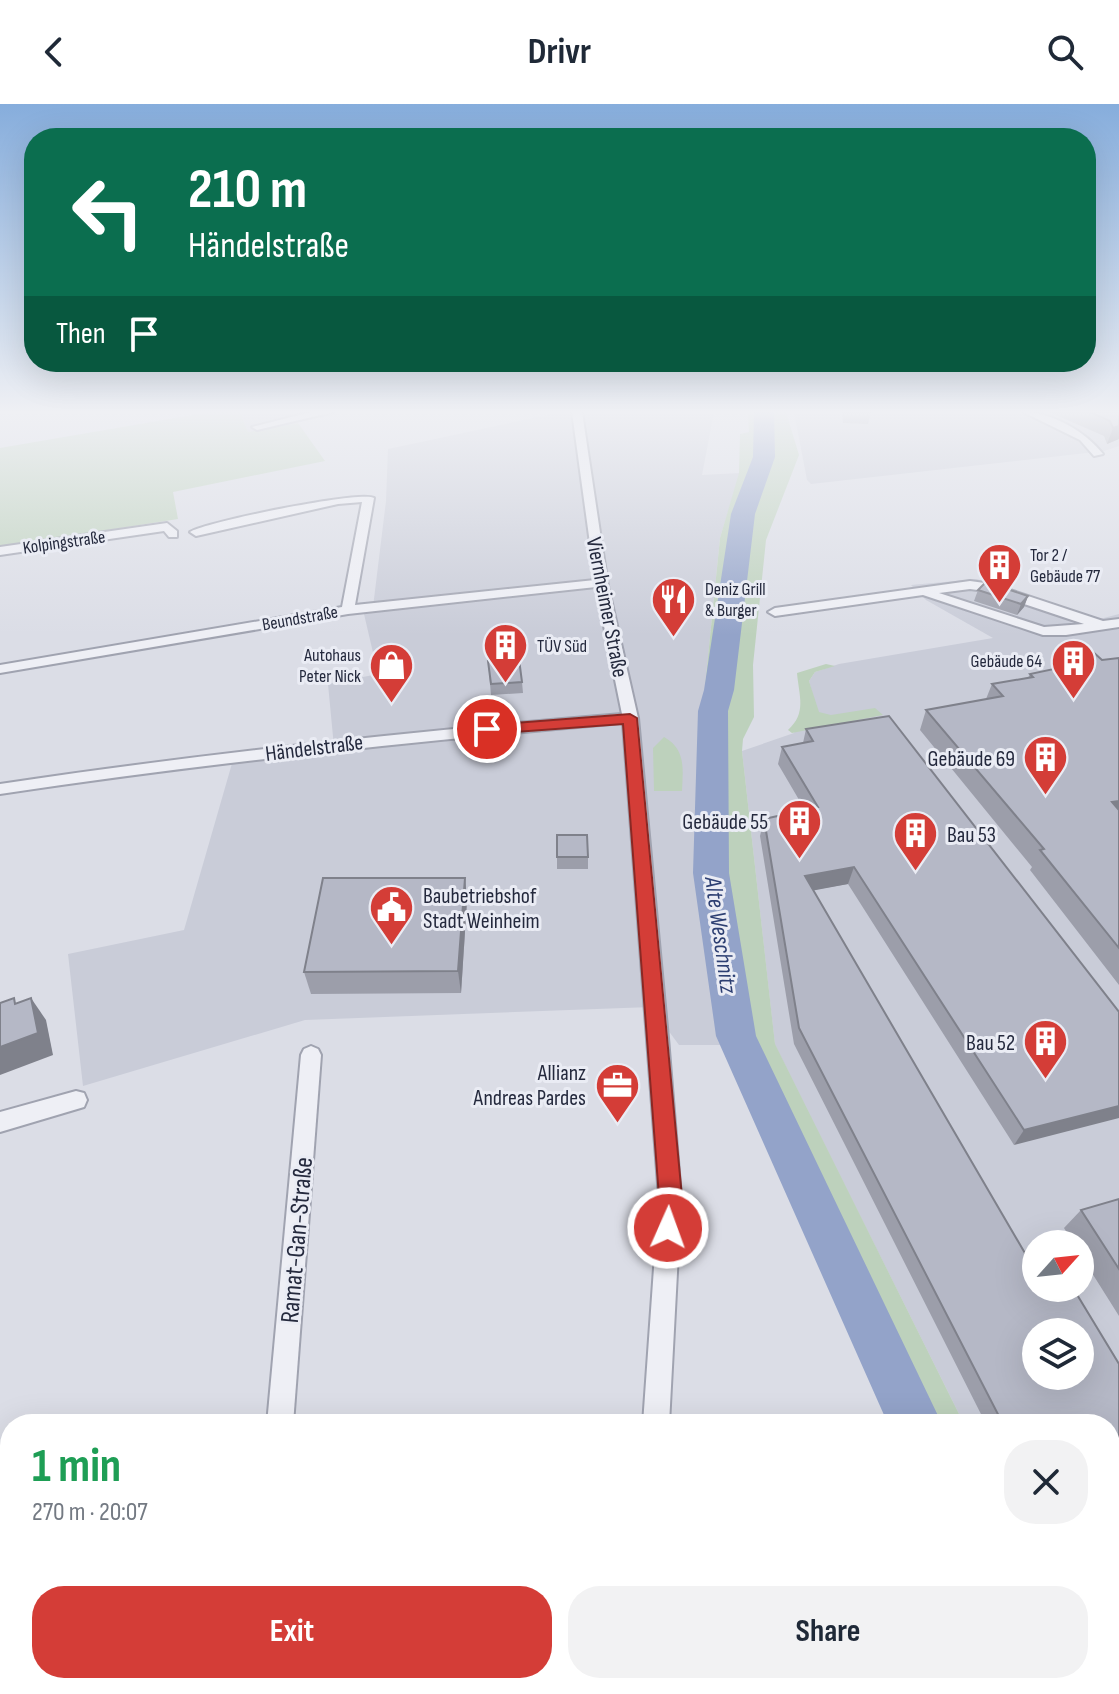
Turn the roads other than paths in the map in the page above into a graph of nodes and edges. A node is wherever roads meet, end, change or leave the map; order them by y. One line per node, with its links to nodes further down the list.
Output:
1 (587, 486): 5 (street, Viernheimer Straße)
2 (196, 532): 7 (street)
3 (173, 534): 4 (street, Kolpingstraße)
4 (0, 551)
5 (601, 583): 7 (street, Beundstraße); 12 (street, Viernheimer Straße)
6 (918, 592): 8 (street); 10 (street); 10 (street)
7 (348, 610): 11 (street, Beundstraße)
8 (775, 612)
9 (1119, 623): 10 (street)
10 (1100, 625)
11 (0, 669)
12 (630, 718): 13 (street, Händelstraße); 18 (street, Viernheimer Straße)
13 (0, 789)
14 (311, 1055): 17 (street, Ramat-Gan-Straße)
15 (76, 1100): 16 (street)
16 (0, 1122)
17 (281, 1414)
18 (657, 1414)

